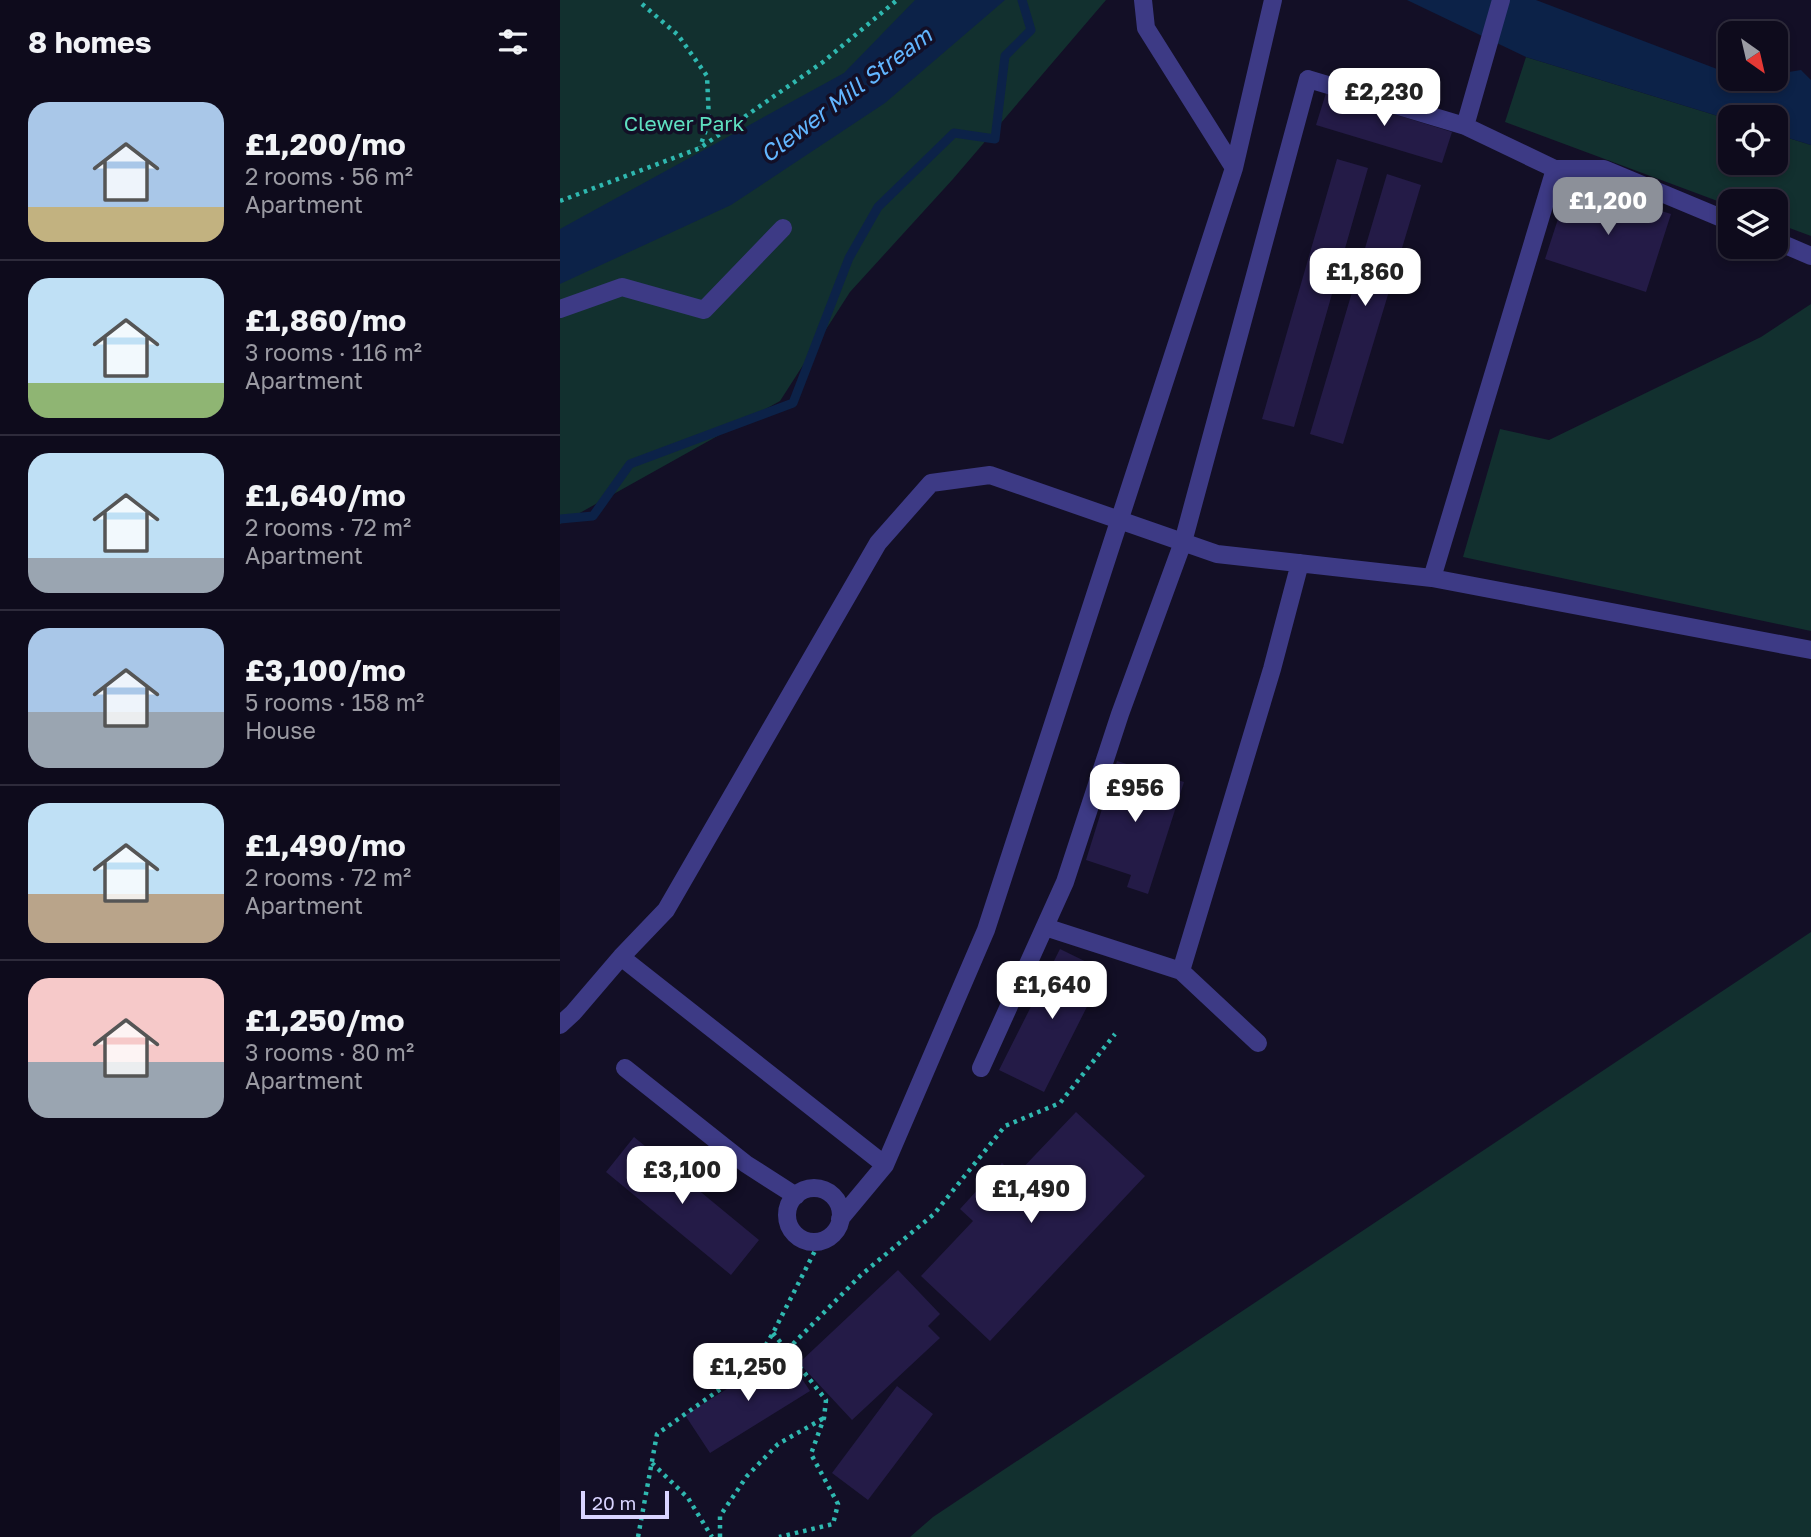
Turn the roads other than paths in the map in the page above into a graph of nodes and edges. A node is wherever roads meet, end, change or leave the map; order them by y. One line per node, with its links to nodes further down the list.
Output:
1 (1143, 0): 5 (lane)
2 (1273, 0): 5 (lane)
3 (1501, 0): 4 (lane)
4 (1465, 126): 6 (lane); 13 (lane)
5 (1234, 168): 12 (lane)
6 (1555, 169): 7 (lane); 15 (lane)
7 (1718, 217)
8 (783, 228): 11 (lane)
9 (1788, 246): 10 (lane)
10 (1811, 256)
11 (560, 309)
12 (1119, 520): 13 (lane); 18 (lane); 24 (lane)
13 (1183, 542): 14 (lane); 17 (lane)
14 (1300, 563): 15 (lane); 19 (lane)
15 (1432, 578): 16 (lane)
16 (1811, 650)
17 (1045, 927): 19 (lane); 23 (lane)
18 (621, 957): 20 (lane); 24 (lane)
19 (1181, 971): 21 (lane)
20 (560, 1025)
21 (1258, 1043)
22 (625, 1068): 25 (lane)
23 (981, 1068)
24 (885, 1165): 26 (lane)
25 (796, 1196): 26 (lane); 26 (lane)
26 (840, 1219)

